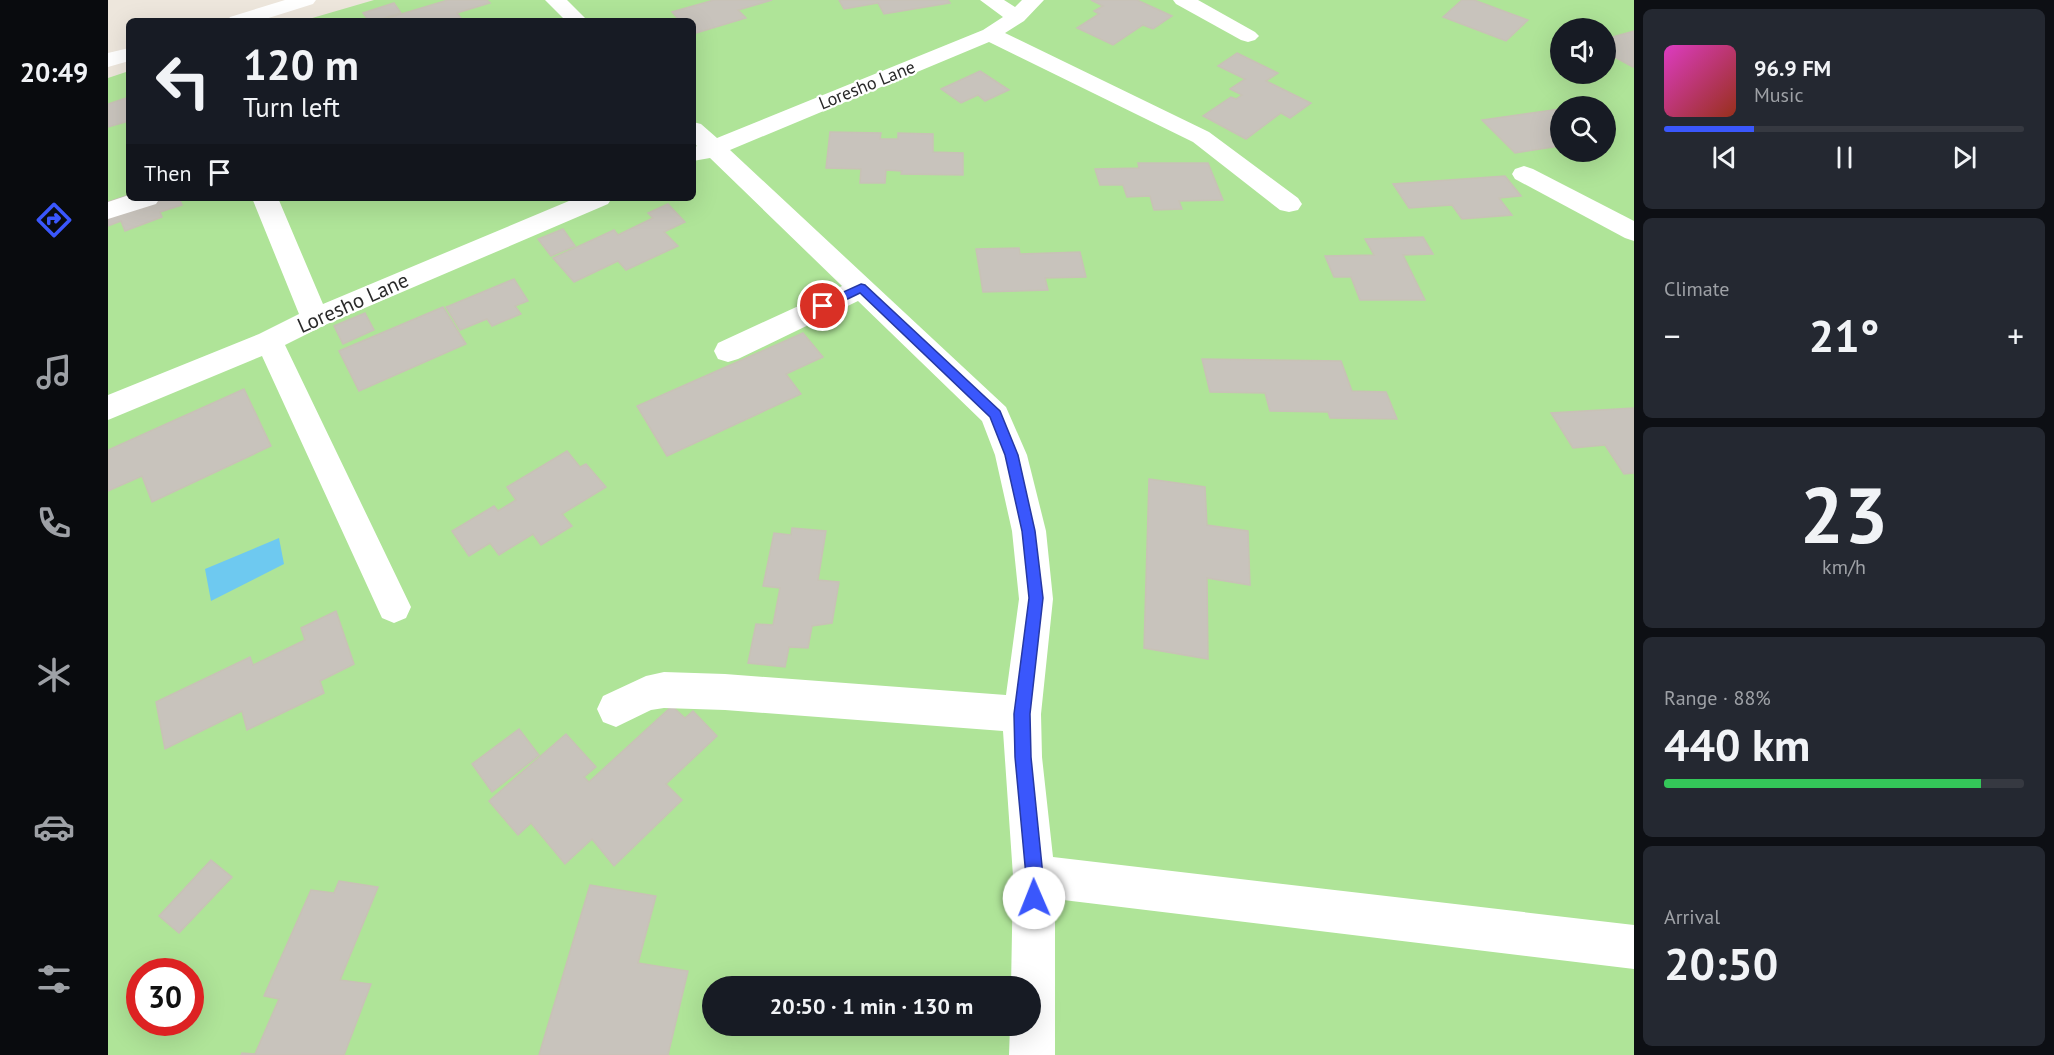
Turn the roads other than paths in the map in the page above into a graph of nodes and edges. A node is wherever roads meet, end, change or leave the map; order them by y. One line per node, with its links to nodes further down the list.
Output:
1 (306, 0): 7 (street)
2 (555, 0): 8 (street)
3 (990, 0): 6 (street)
4 (1034, 0): 6 (street, Loresho Lane)
5 (1183, 0): 10 (street)
6 (1017, 17): 9 (street, Loresho Lane)
7 (247, 18)
8 (575, 18)
9 (990, 34): 13 (street, Loresho Lane); 18 (street)
10 (1248, 36)
11 (126, 55): 12 (street)
12 (108, 60)
13 (700, 144): 21 (street)
14 (1524, 174): 20 (street)
15 (138, 201): 19 (street)
16 (266, 201): 22 (street)
17 (592, 201): 22 (street, Loresho Lane)
18 (1289, 204)
19 (108, 211)
20 (1634, 232)
21 (861, 288): 24 (street); 28 (street)
22 (315, 318): 23 (street, Loresho Lane)
23 (269, 341): 25 (street, Loresho Lane); 26 (street)
24 (728, 351)
25 (108, 408)
26 (394, 607)
27 (616, 709): 28 (street)
28 (1022, 714): 29 (street)
29 (1034, 876): 30 (street); 31 (street)
30 (1634, 947)
31 (1032, 1055)

